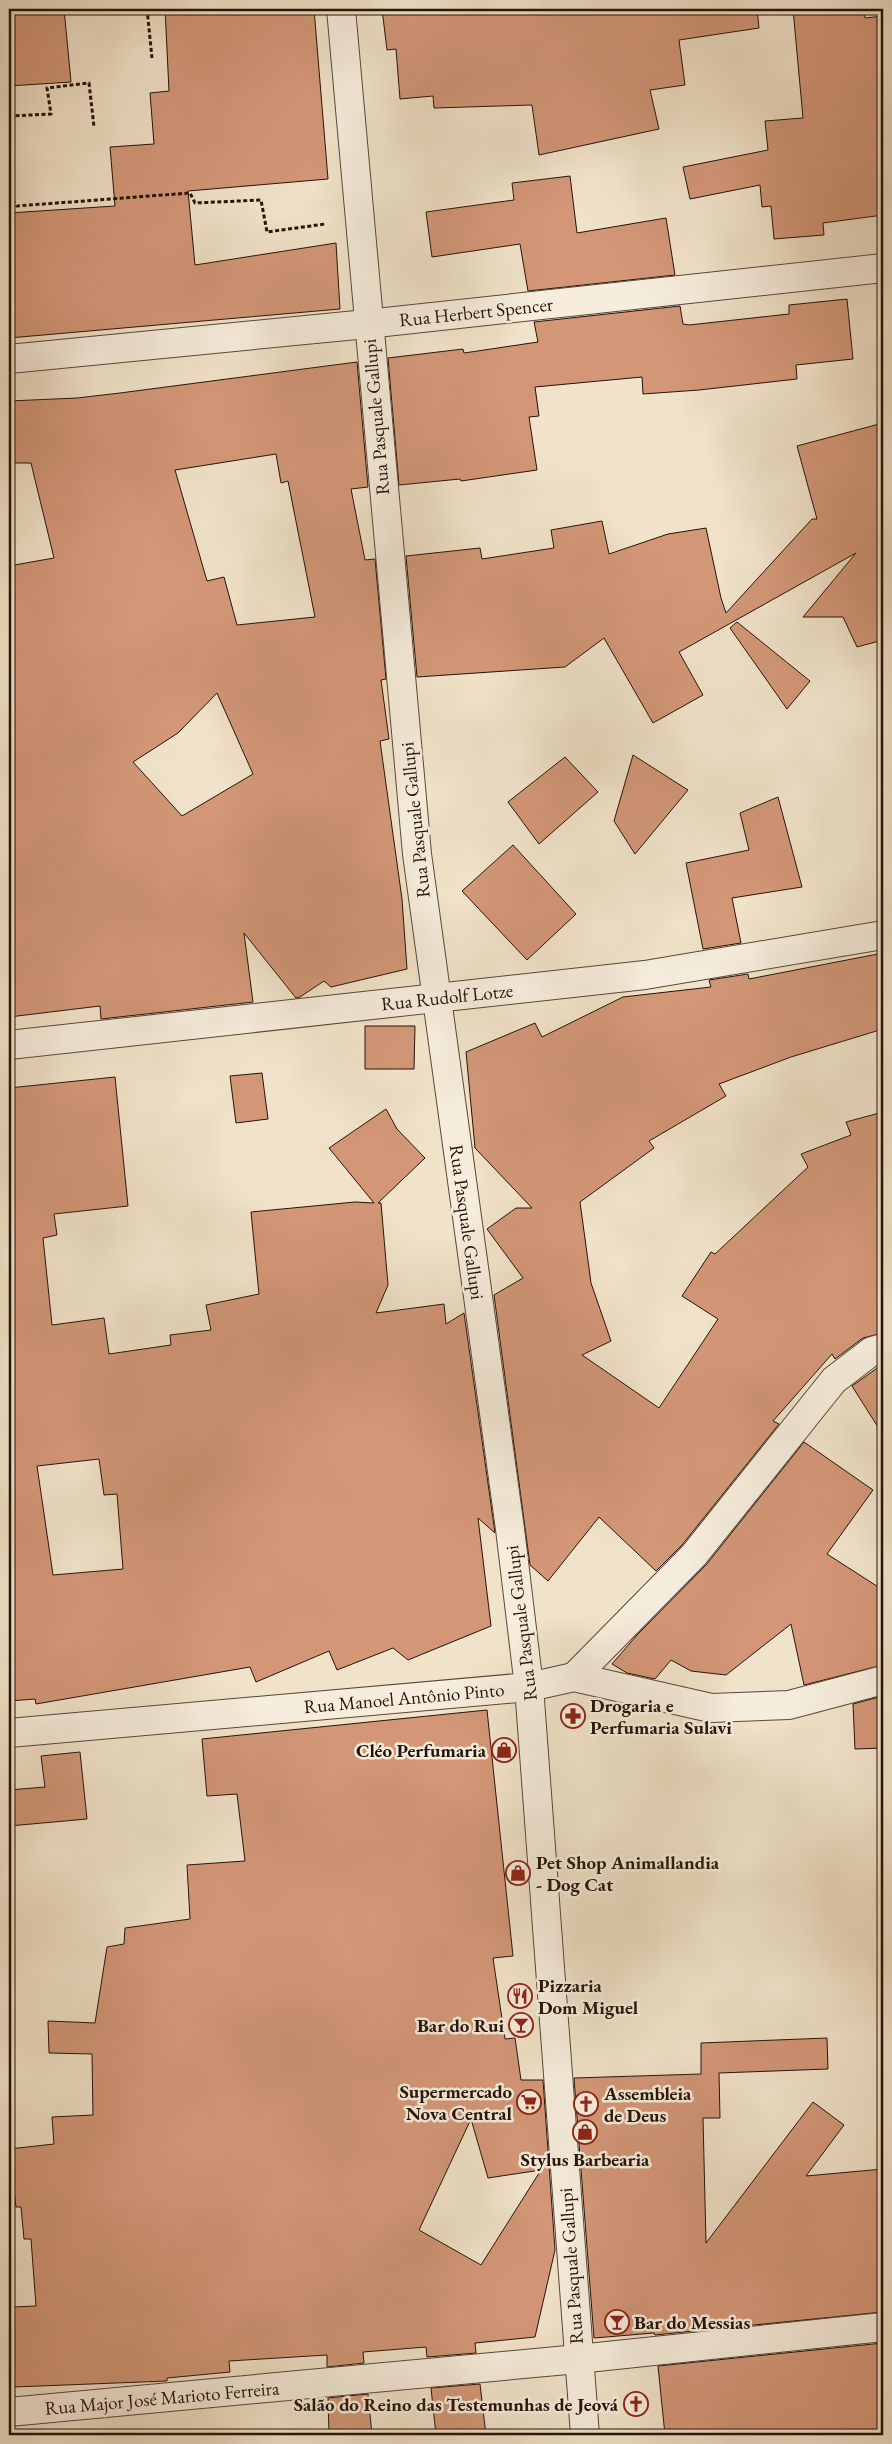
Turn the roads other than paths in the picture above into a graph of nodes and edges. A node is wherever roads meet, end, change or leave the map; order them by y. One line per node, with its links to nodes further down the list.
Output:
1 (341, 9): 3 (street, Rua Pasquale Gallupi)
2 (883, 268): 3 (street, Rua Herbert Spencer)
3 (367, 324): 4 (street, Rua Herbert Spencer); 6 (street, Rua Pasquale Gallupi)
4 (9, 359)
5 (883, 935): 6 (street, Rua Rudolf Lotze)
6 (436, 999): 7 (street, Rua Rudolf Lotze); 11 (street, Rua Pasquale Gallupi)
7 (9, 1045)
8 (883, 1348): 9 (street)
9 (574, 1677): 10 (street, Rua Manoel Antônio Pinto); 11 (street, Rua Manoel Antônio Pinto)
10 (883, 1680)
11 (529, 1687): 12 (street, Rua Manoel Antônio Pinto); 14 (street, Rua Pasquale Gallupi)
12 (9, 1733)
13 (883, 2327): 14 (street, Rua Major José Marioto Ferreira)
14 (578, 2359): 15 (street, Rua Major José Marioto Ferreira); 16 (street, Rua Pasquale Gallupi)
15 (9, 2412)
16 (585, 2435)

